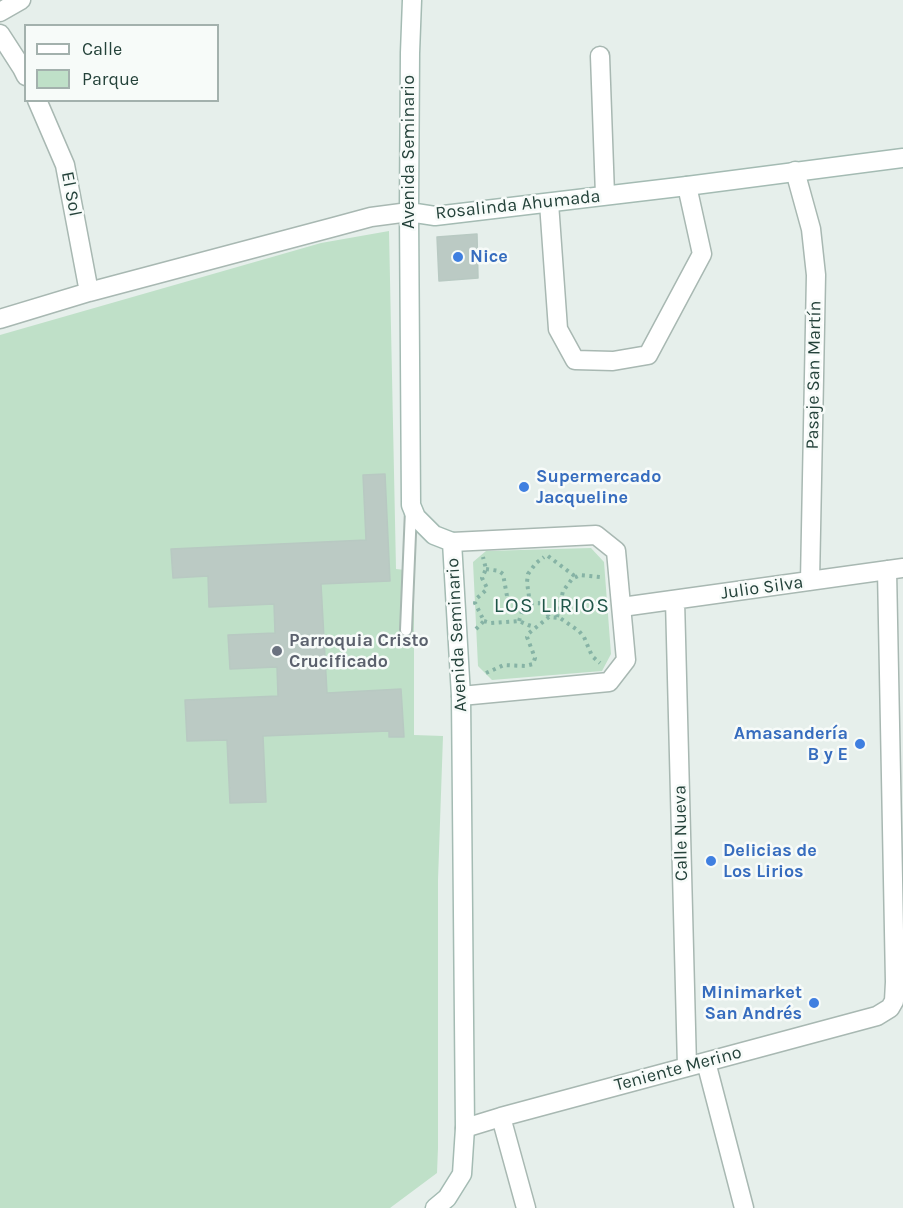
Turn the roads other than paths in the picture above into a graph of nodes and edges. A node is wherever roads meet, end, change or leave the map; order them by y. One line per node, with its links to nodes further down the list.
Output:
1 (21, 0): 3 (street)
2 (412, 0): 13 (street, Avenida Seminario)
3 (0, 12)
4 (0, 34): 6 (street)
5 (600, 56): 11 (street)
6 (24, 72)
7 (38, 102): 14 (street, El Sol)
8 (903, 158): 9 (street, Rosalinda Ahumada)
9 (795, 171): 10 (street, Rosalinda Ahumada); 19 (street, Pasaje San Martín)
10 (687, 186): 11 (street, Rosalinda Ahumada); 12 (street)
11 (605, 195): 12 (street, Rosalinda Ahumada)
12 (549, 203): 13 (street, Rosalinda Ahumada)
13 (409, 212): 14 (street, Rosalinda Ahumada); 16 (street, Avenida Seminario)
14 (89, 292): 15 (street, Rosalinda Ahumada)
15 (0, 319)
16 (411, 506): 17 (street, Avenida Seminario); 22 (lane)
17 (452, 542): 21 (street); 23 (street, Avenida Seminario)
18 (895, 569): 19 (street, Julio Silva); 24 (street)
19 (810, 581): 20 (street, Julio Silva)
20 (675, 600): 21 (street, Julio Silva); 26 (street, Calle Nueva)
21 (622, 607): 23 (street)
22 (406, 630)
23 (461, 696): 28 (street, Avenida Seminario)
24 (896, 1010): 25 (street, Teniente Merino)
25 (706, 1062): 26 (street, Teniente Merino); 31 (street)
26 (687, 1067): 27 (street, Teniente Merino)
27 (501, 1117): 28 (street, Teniente Merino); 30 (street)
28 (465, 1128): 29 (street, Avenida Seminario)
29 (435, 1208)
30 (526, 1208)
31 (744, 1208)

